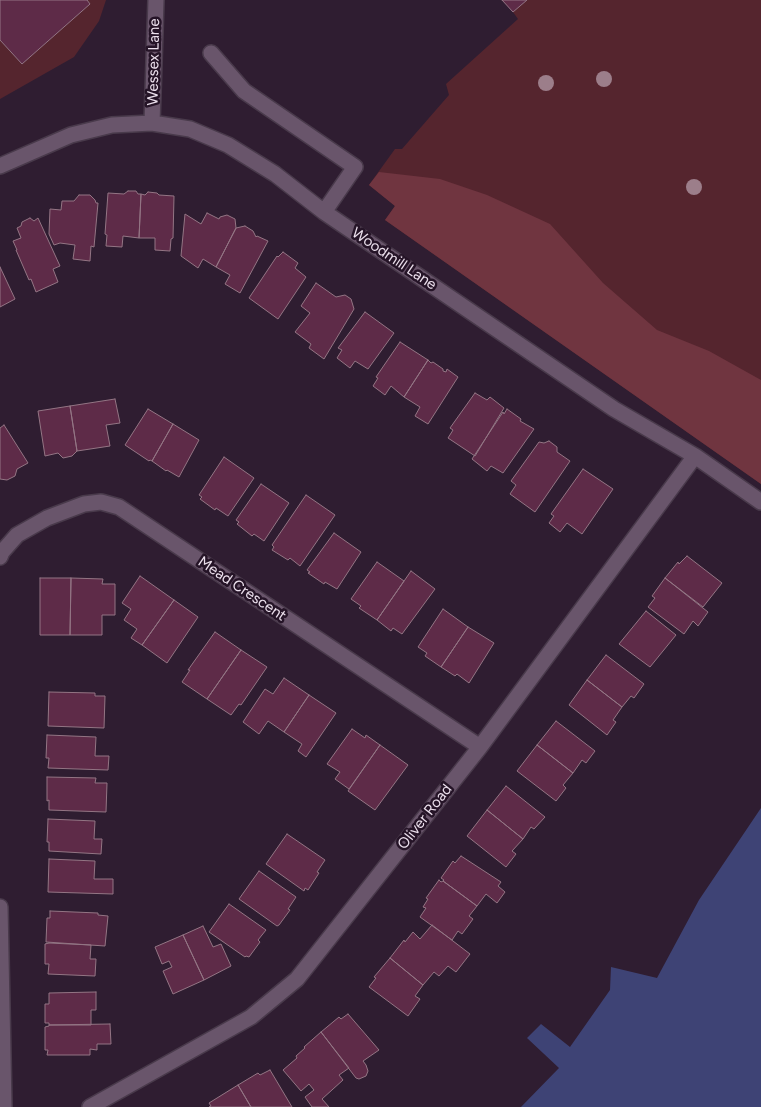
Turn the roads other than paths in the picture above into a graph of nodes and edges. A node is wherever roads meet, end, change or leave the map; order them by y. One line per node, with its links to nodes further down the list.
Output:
1 (156, 0): 3 (street, Wessex Lane)
2 (211, 53): 5 (street)
3 (152, 123): 4 (street, Woodmill Lane); 5 (street, Woodmill Lane)
4 (0, 166)
5 (324, 212): 6 (street, Woodmill Lane)
6 (695, 456): 7 (street, Woodmill Lane); 9 (street, Oliver Road)
7 (761, 502)
8 (0, 557): 9 (street, Mead Crescent)
9 (480, 747): 12 (street, Oliver Road)
10 (0, 907): 11 (street)
11 (4, 1107)
12 (90, 1107)

